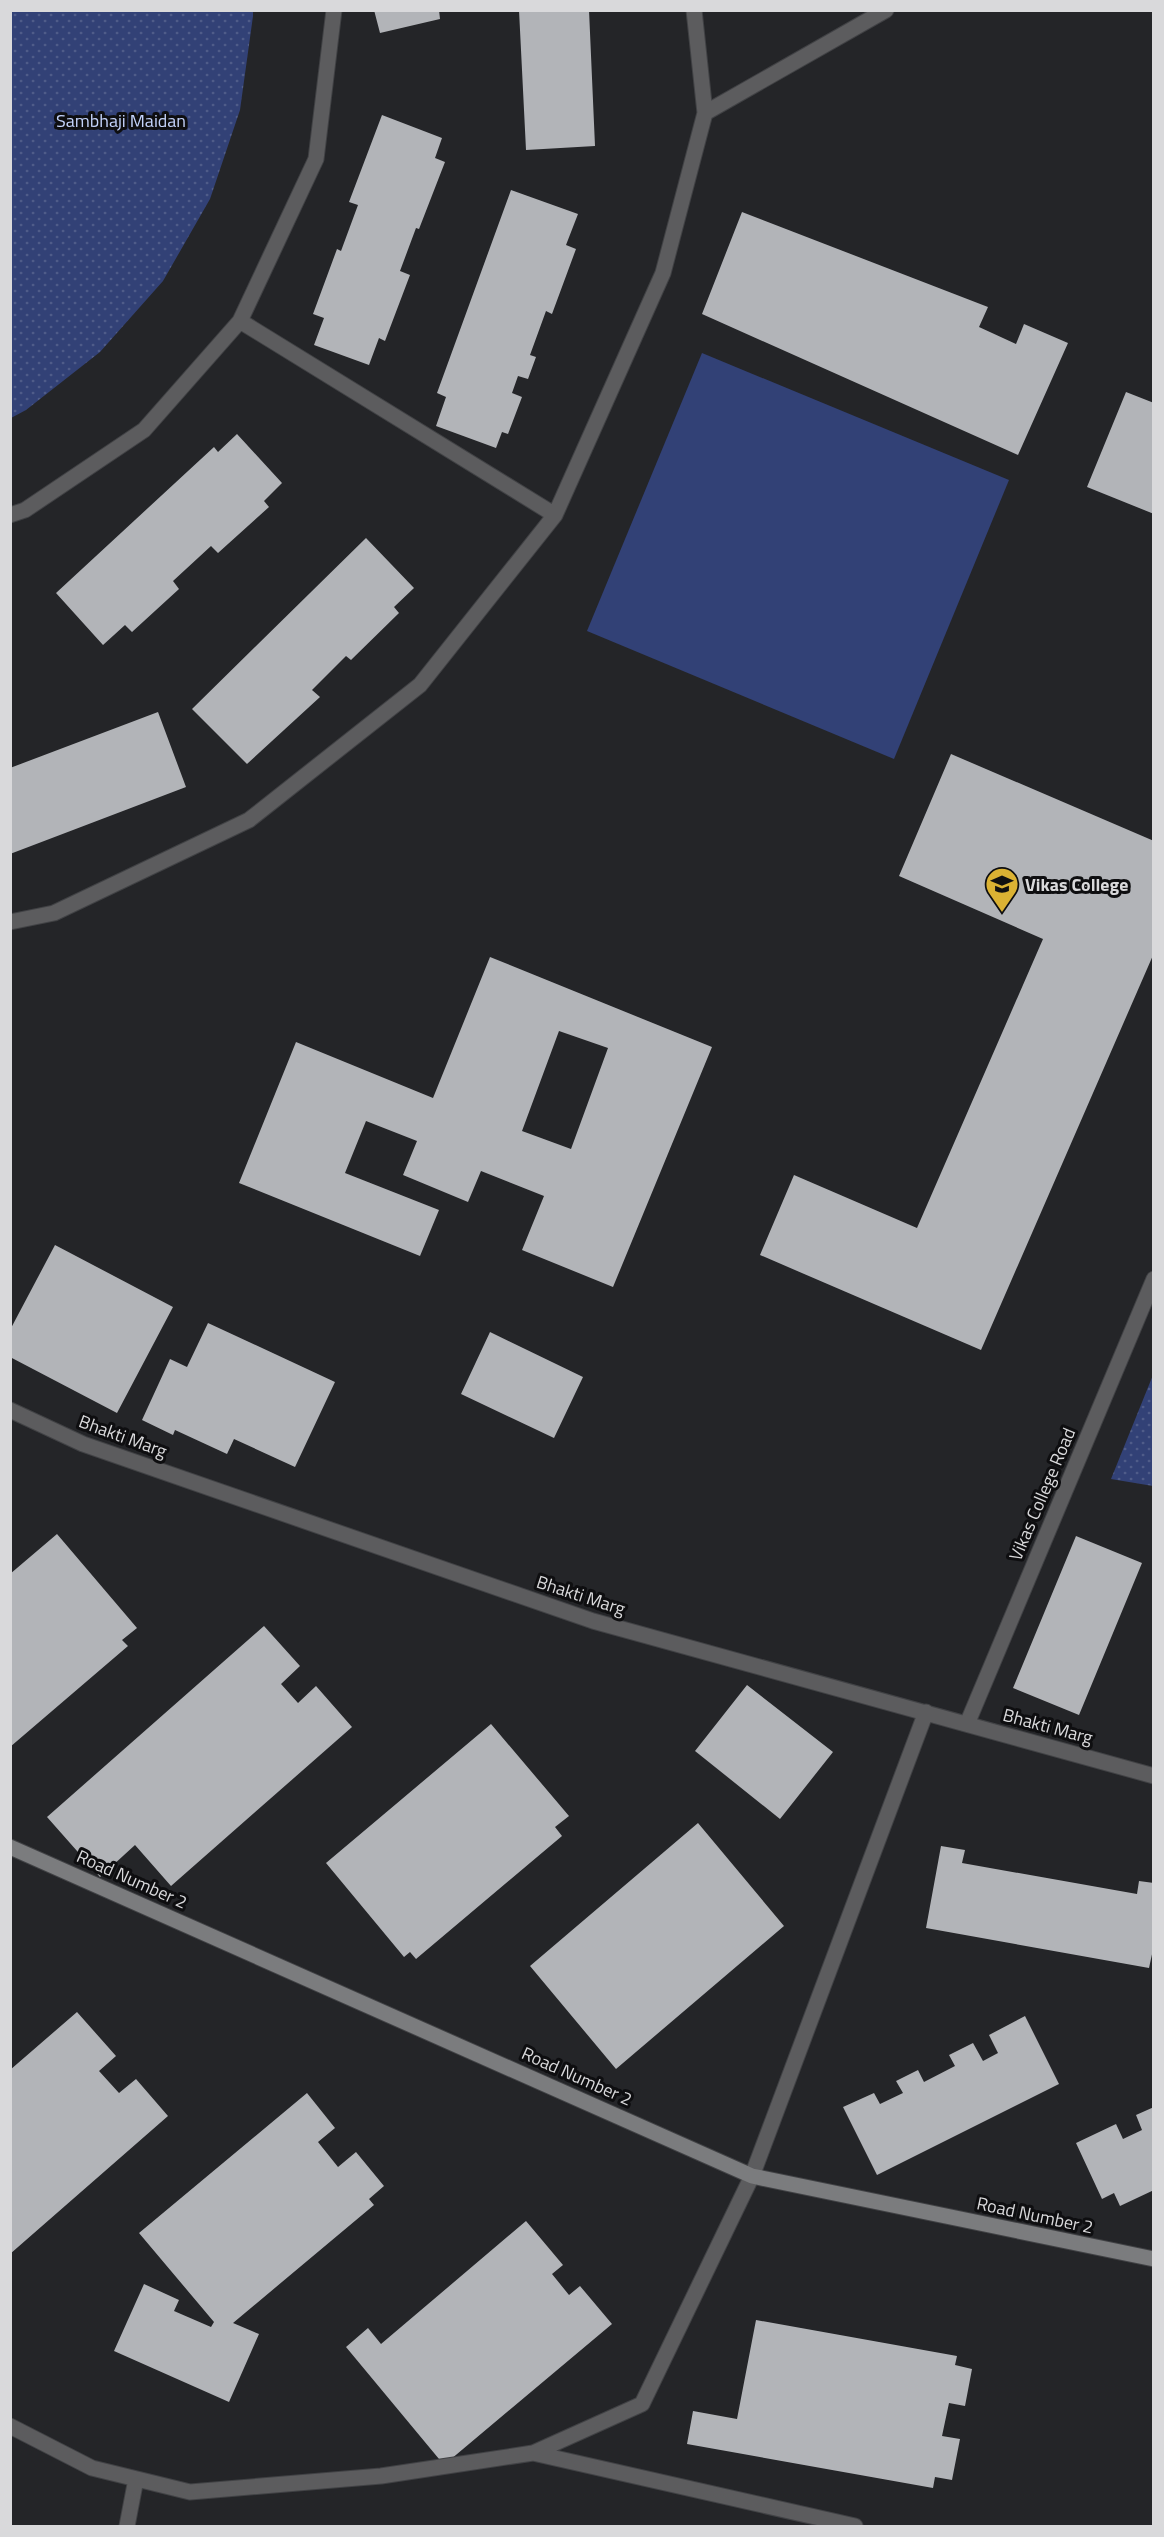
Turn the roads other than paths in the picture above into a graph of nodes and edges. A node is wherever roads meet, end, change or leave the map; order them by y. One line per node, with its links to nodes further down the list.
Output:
1 (334, 10): 5 (street)
2 (694, 10): 4 (street)
3 (885, 10): 4 (street)
4 (705, 113): 7 (street)
5 (240, 321): 6 (street); 7 (street)
6 (10, 515)
7 (555, 515): 8 (street)
8 (10, 922)
9 (1154, 1279): 12 (street, Vikas College Road)
10 (10, 1410): 11 (street, Bhakti Marg)
11 (926, 1712): 12 (street, Bhakti Marg); 15 (street)
12 (967, 1724): 13 (street, Bhakti Marg)
13 (1154, 1776)
14 (10, 1847): 15 (street, Road Number 2)
15 (752, 2176): 16 (street, Road Number 2); 18 (street)
16 (1154, 2259)
17 (10, 2426): 19 (street)
18 (533, 2452): 19 (street); 21 (street)
19 (136, 2479): 20 (street)
20 (127, 2526)
21 (855, 2526)

